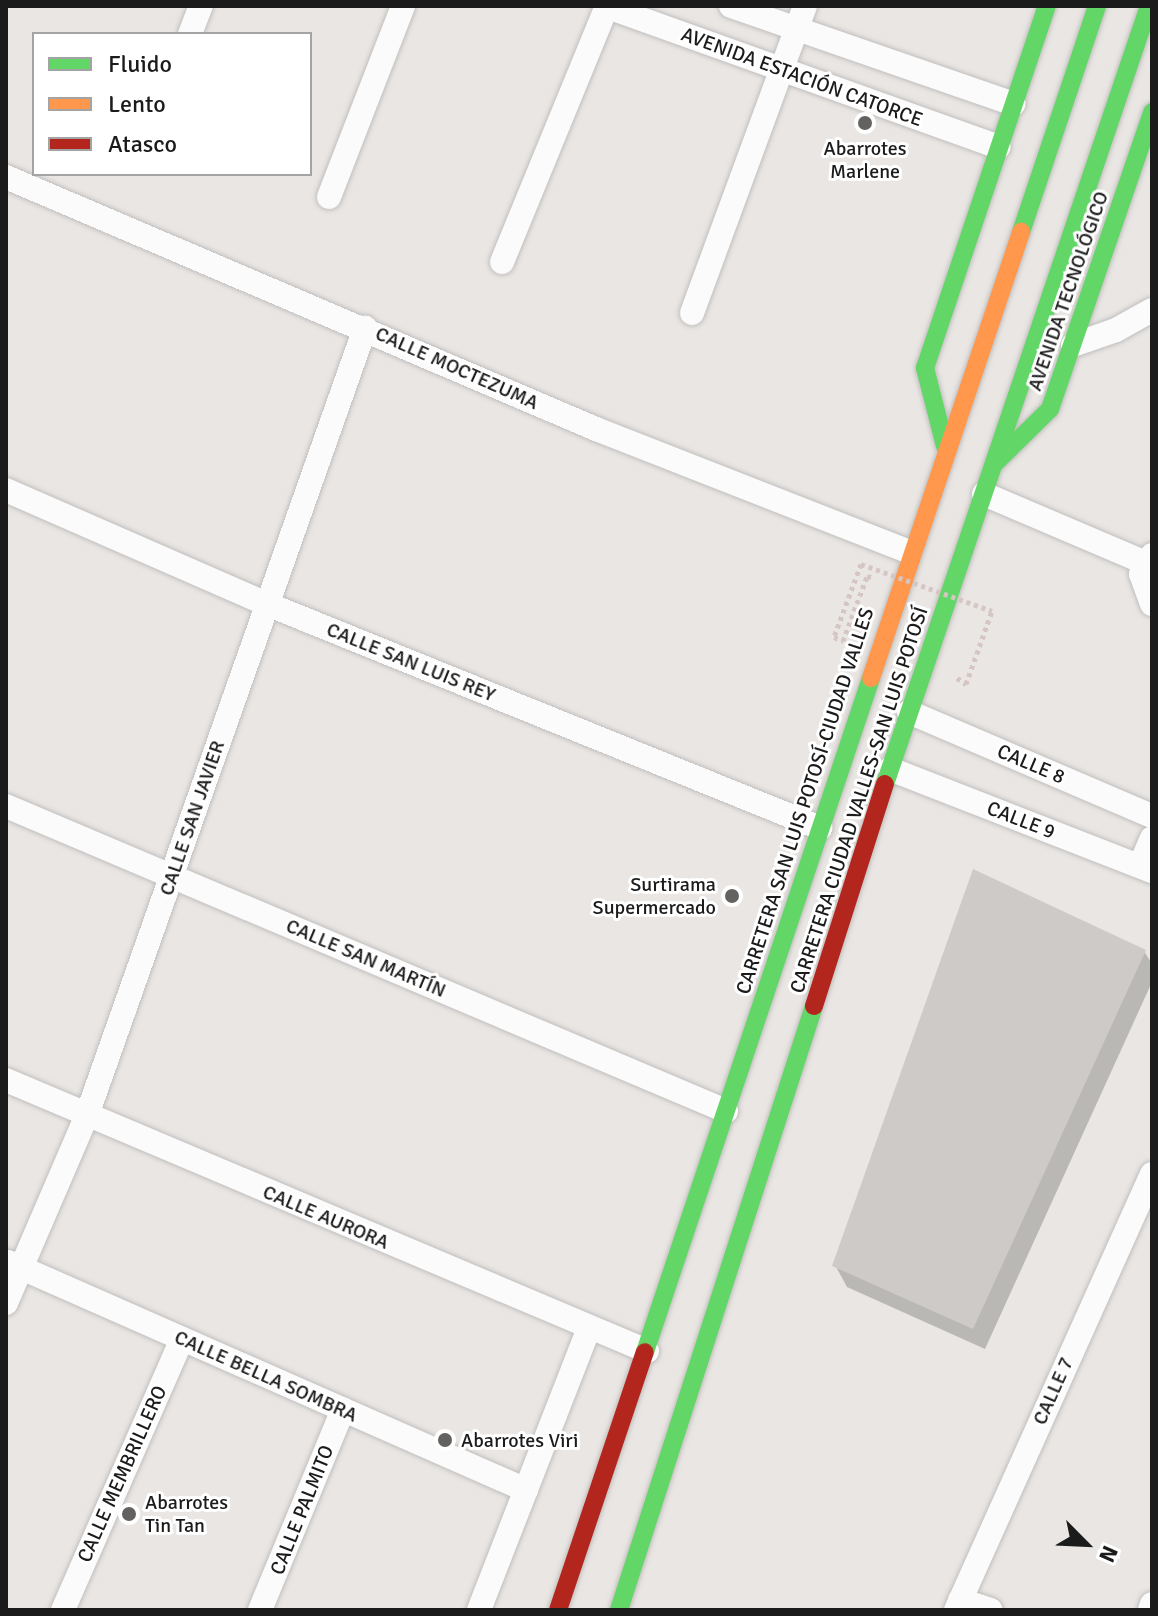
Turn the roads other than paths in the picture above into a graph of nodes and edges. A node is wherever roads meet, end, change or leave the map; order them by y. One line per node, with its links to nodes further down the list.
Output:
1 (201, 6): 9 (street)
2 (403, 6): 15 (street)
3 (606, 6): 10 (street, AVENIDA ESTACIÓN CATORCE); 16 (street)
4 (731, 6): 8 (street)
5 (1047, 6): 11 (main road)
6 (1097, 6): 21 (main road, CARRETERA SAN LUIS POTOSÍ-CIUDAD VALLES)
7 (1149, 6): 22 (main road, CARRETERA CIUDAD VALLES-SAN LUIS POTOSÍ)
8 (802, 18): 10 (street); 11 (street)
9 (191, 32)
10 (783, 70): 13 (street, AVENIDA ESTACIÓN CATORCE); 18 (street)
11 (1014, 104): 13 (main road)
12 (1152, 112): 20 (main road, AVENIDA TECNOLÓGICO)
13 (999, 147): 21 (main road)
14 (6, 177): 19 (street, CALLE MOCTEZUMA)
15 (329, 197)
16 (502, 262)
17 (1152, 310): 20 (street)
18 (692, 313)
19 (365, 328): 25 (street, CALLE MOCTEZUMA); 27 (street, CALLE SAN JAVIER)
20 (1073, 345): 22 (main road, AVENIDA TECNOLÓGICO)
21 (945, 446): 25 (main road, CARRETERA SAN LUIS POTOSÍ-CIUDAD VALLES)
22 (994, 464): 24 (main road, CARRETERA CIUDAD VALLES-SAN LUIS POTOSÍ)
23 (6, 490): 27 (street, CALLE SAN LUIS REY)
24 (984, 494): 26 (street); 29 (main road, CARRETERA CIUDAD VALLES-SAN LUIS POTOSÍ)
25 (910, 552): 33 (main road, CARRETERA SAN LUIS POTOSÍ-CIUDAD VALLES)
26 (1149, 559): 28 (street)
27 (267, 604): 33 (street, CALLE SAN LUIS REY); 36 (street, CALLE SAN JAVIER)
28 (1152, 604)
29 (909, 712): 30 (main road, CARRETERA CIUDAD VALLES-SAN LUIS POTOSÍ); 32 (street, CALLE 8)
30 (890, 769): 35 (street, CALLE 9); 54 (main road, CARRETERA CIUDAD VALLES-SAN LUIS POTOSÍ)
31 (6, 806): 36 (street, CALLE SAN MARTÍN)
32 (1152, 816)
33 (820, 828): 38 (main road, CARRETERA SAN LUIS POTOSÍ-CIUDAD VALLES)
34 (1152, 838): 35 (street)
35 (1146, 868)
36 (172, 876): 38 (street, CALLE SAN MARTÍN); 39 (street, CALLE SAN JAVIER)
37 (6, 1080): 39 (street, CALLE AURORA)
38 (726, 1111): 45 (main road, CARRETERA SAN LUIS POTOSÍ-CIUDAD VALLES)
39 (87, 1115): 41 (street, CALLE SAN JAVIER); 43 (street, CALLE AURORA)
40 (1152, 1174): 49 (street, CALLE 7)
41 (13, 1265): 42 (street, CALLE SAN JAVIER); 44 (street, CALLE BELLA SOMBRA)
42 (6, 1303)
43 (588, 1330): 45 (street, CALLE AURORA); 47 (street)
44 (182, 1339): 46 (street, CALLE BELLA SOMBRA); 50 (street, CALLE MEMBRILLERO)
45 (647, 1351): 53 (main road, CARRETERA SAN LUIS POTOSÍ-CIUDAD VALLES)
46 (343, 1410): 47 (street, CALLE BELLA SOMBRA); 51 (street, CALLE PALMITO)
47 (526, 1490): 52 (street)
48 (1152, 1604): 56 (street)
49 (958, 1605): 55 (street)
50 (63, 1610)
51 (260, 1610)
52 (479, 1610)
53 (558, 1610)
54 (619, 1610)
55 (990, 1610)
56 (1150, 1610)

